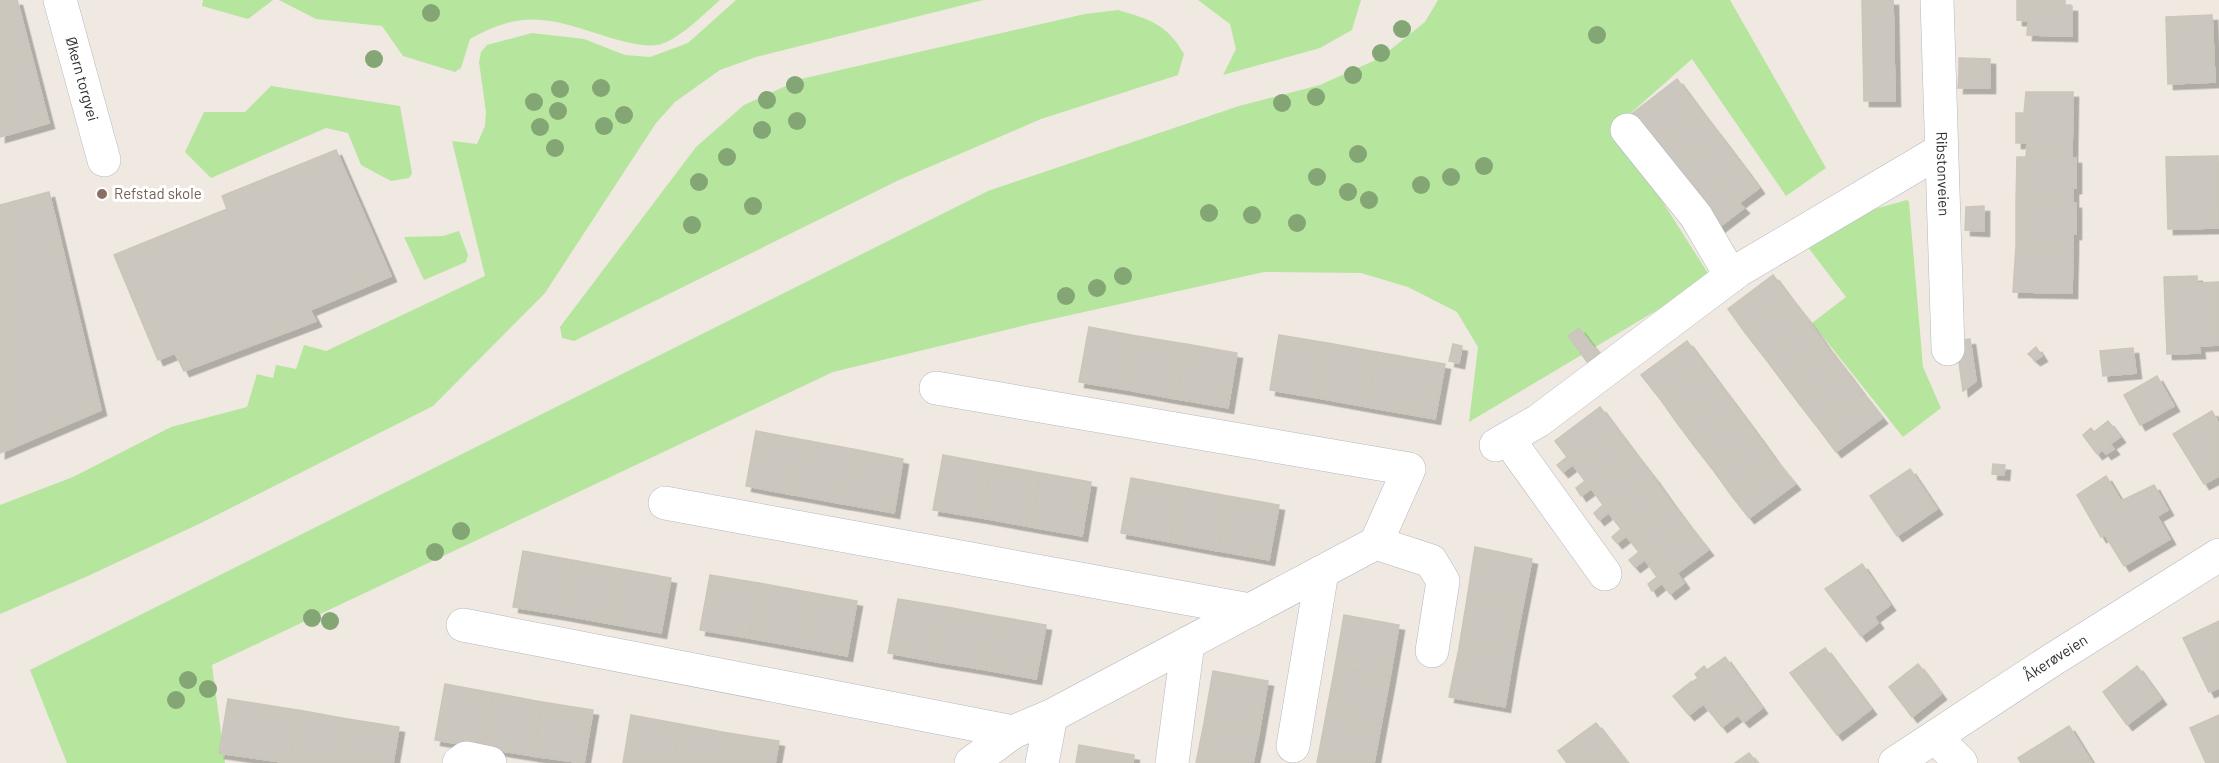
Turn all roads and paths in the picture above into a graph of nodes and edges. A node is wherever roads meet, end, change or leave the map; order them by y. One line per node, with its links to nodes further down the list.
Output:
1 (60, 0): 5 (street, Økern torgvei)
2 (1937, 0): 4 (street, Ribstonveien)
3 (1627, 130): 6 (street)
4 (1940, 151): 6 (street); 7 (street, Ribstonveien)
5 (104, 160)
6 (1731, 276): 13 (street)
7 (1948, 349)
8 (936, 388): 10 (street)
9 (665, 503): 14 (street)
10 (1376, 543): 12 (street); 17 (street)
11 (2219, 555): 20 (street, Åkerøveien)
12 (1322, 572): 14 (street); 21 (street)
13 (1605, 574)
14 (1250, 610): 16 (street)
15 (463, 625): 19 (street)
16 (1188, 643): 18 (street); 26 (street)
17 (1432, 651)
18 (1051, 716): 19 (street); 25 (street)
19 (1014, 732): 24 (street)
20 (1935, 737): 27 (street, Åkerøveien); 28 (street)
21 (1293, 746)
22 (459, 763): 23 (street)
23 (490, 763)
24 (971, 763)
25 (1042, 763)
26 (1172, 763)
27 (1895, 763)
28 (1961, 763)

